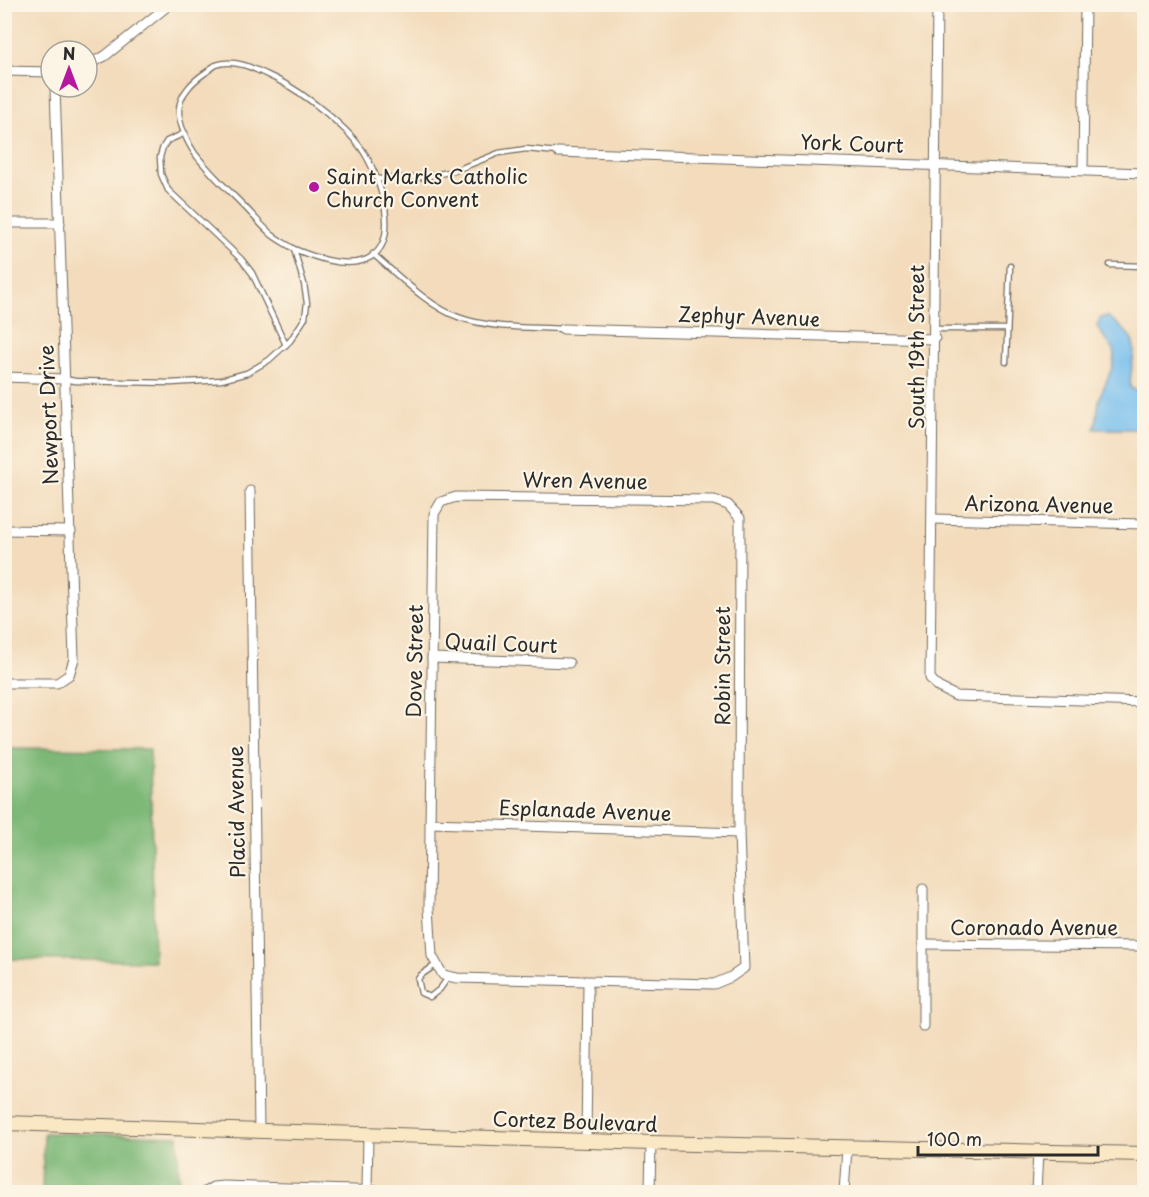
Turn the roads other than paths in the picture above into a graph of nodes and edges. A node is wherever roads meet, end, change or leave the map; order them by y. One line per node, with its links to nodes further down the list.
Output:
1 (170, 4): 4 (street)
2 (937, 4): 10 (street, South 19th Street)
3 (1085, 4): 11 (street)
4 (99, 59)
5 (4, 71): 6 (street)
6 (39, 72)
7 (55, 99): 15 (street, Newport Drive)
8 (185, 133): 13 (lane); 16 (lane); 25 (lane)
9 (558, 152): 10 (street, York Court); 13 (lane)
10 (935, 164): 11 (street, York Court); 22 (street, South 19th Street)
11 (1083, 170): 12 (street, York Court)
12 (1144, 173)
13 (378, 179): 17 (lane)
14 (4, 223): 15 (street)
15 (60, 224): 28 (street, Newport Drive)
16 (294, 249): 17 (lane); 25 (lane)
17 (373, 254): 21 (lane)
18 (1110, 265): 20 (lane)
19 (1010, 266): 23 (lane)
20 (1144, 266)
21 (563, 329): 24 (street, Zephyr Avenue)
22 (935, 329): 23 (lane); 24 (street, South 19th Street)
23 (1007, 329): 26 (lane)
24 (935, 339): 32 (street, South 19th Street)
25 (286, 345): 28 (lane)
26 (1006, 362)
27 (4, 377): 28 (street)
28 (64, 379): 35 (street, Newport Drive)
29 (250, 491): 50 (street, Placid Avenue)
30 (441, 502): 31 (street, Wren Avenue); 36 (street, Dove Street)
31 (728, 505): 41 (street, Robin Street)
32 (933, 519): 33 (street, Arizona Avenue); 39 (street, South 19th Street)
33 (1144, 524)
34 (4, 530): 35 (street)
35 (71, 531): 38 (street, Newport Drive)
36 (432, 658): 37 (street, Quail Court); 40 (street, Dove Street)
37 (569, 663)
38 (4, 683)
39 (1144, 702)
40 (430, 823): 41 (street, Esplanade Avenue); 45 (street, Dove Street)
41 (739, 832): 47 (street, Robin Street)
42 (922, 889): 43 (street)
43 (923, 944): 44 (street, Coronado Avenue); 48 (street)
44 (1144, 946)
45 (437, 964): 46 (street); 46 (lane)
46 (449, 976): 47 (street)
47 (588, 982): 52 (street)
48 (923, 1026)
49 (4, 1123): 50 (street, Cortez Boulevard)
50 (259, 1131): 51 (street, Cortez Boulevard)
51 (368, 1135): 52 (street, Cortez Boulevard); 57 (street)
52 (586, 1141): 53 (street, Cortez Boulevard)
53 (651, 1143): 54 (street, Cortez Boulevard); 60 (street)
54 (847, 1148): 55 (street, Cortez Boulevard); 61 (street)
55 (1038, 1152): 56 (street, Cortez Boulevard); 62 (street)
56 (1144, 1154)
57 (367, 1190): 58 (street); 59 (street)
58 (205, 1192)
59 (418, 1192)
60 (650, 1192)
61 (844, 1192)
62 (1036, 1192)

